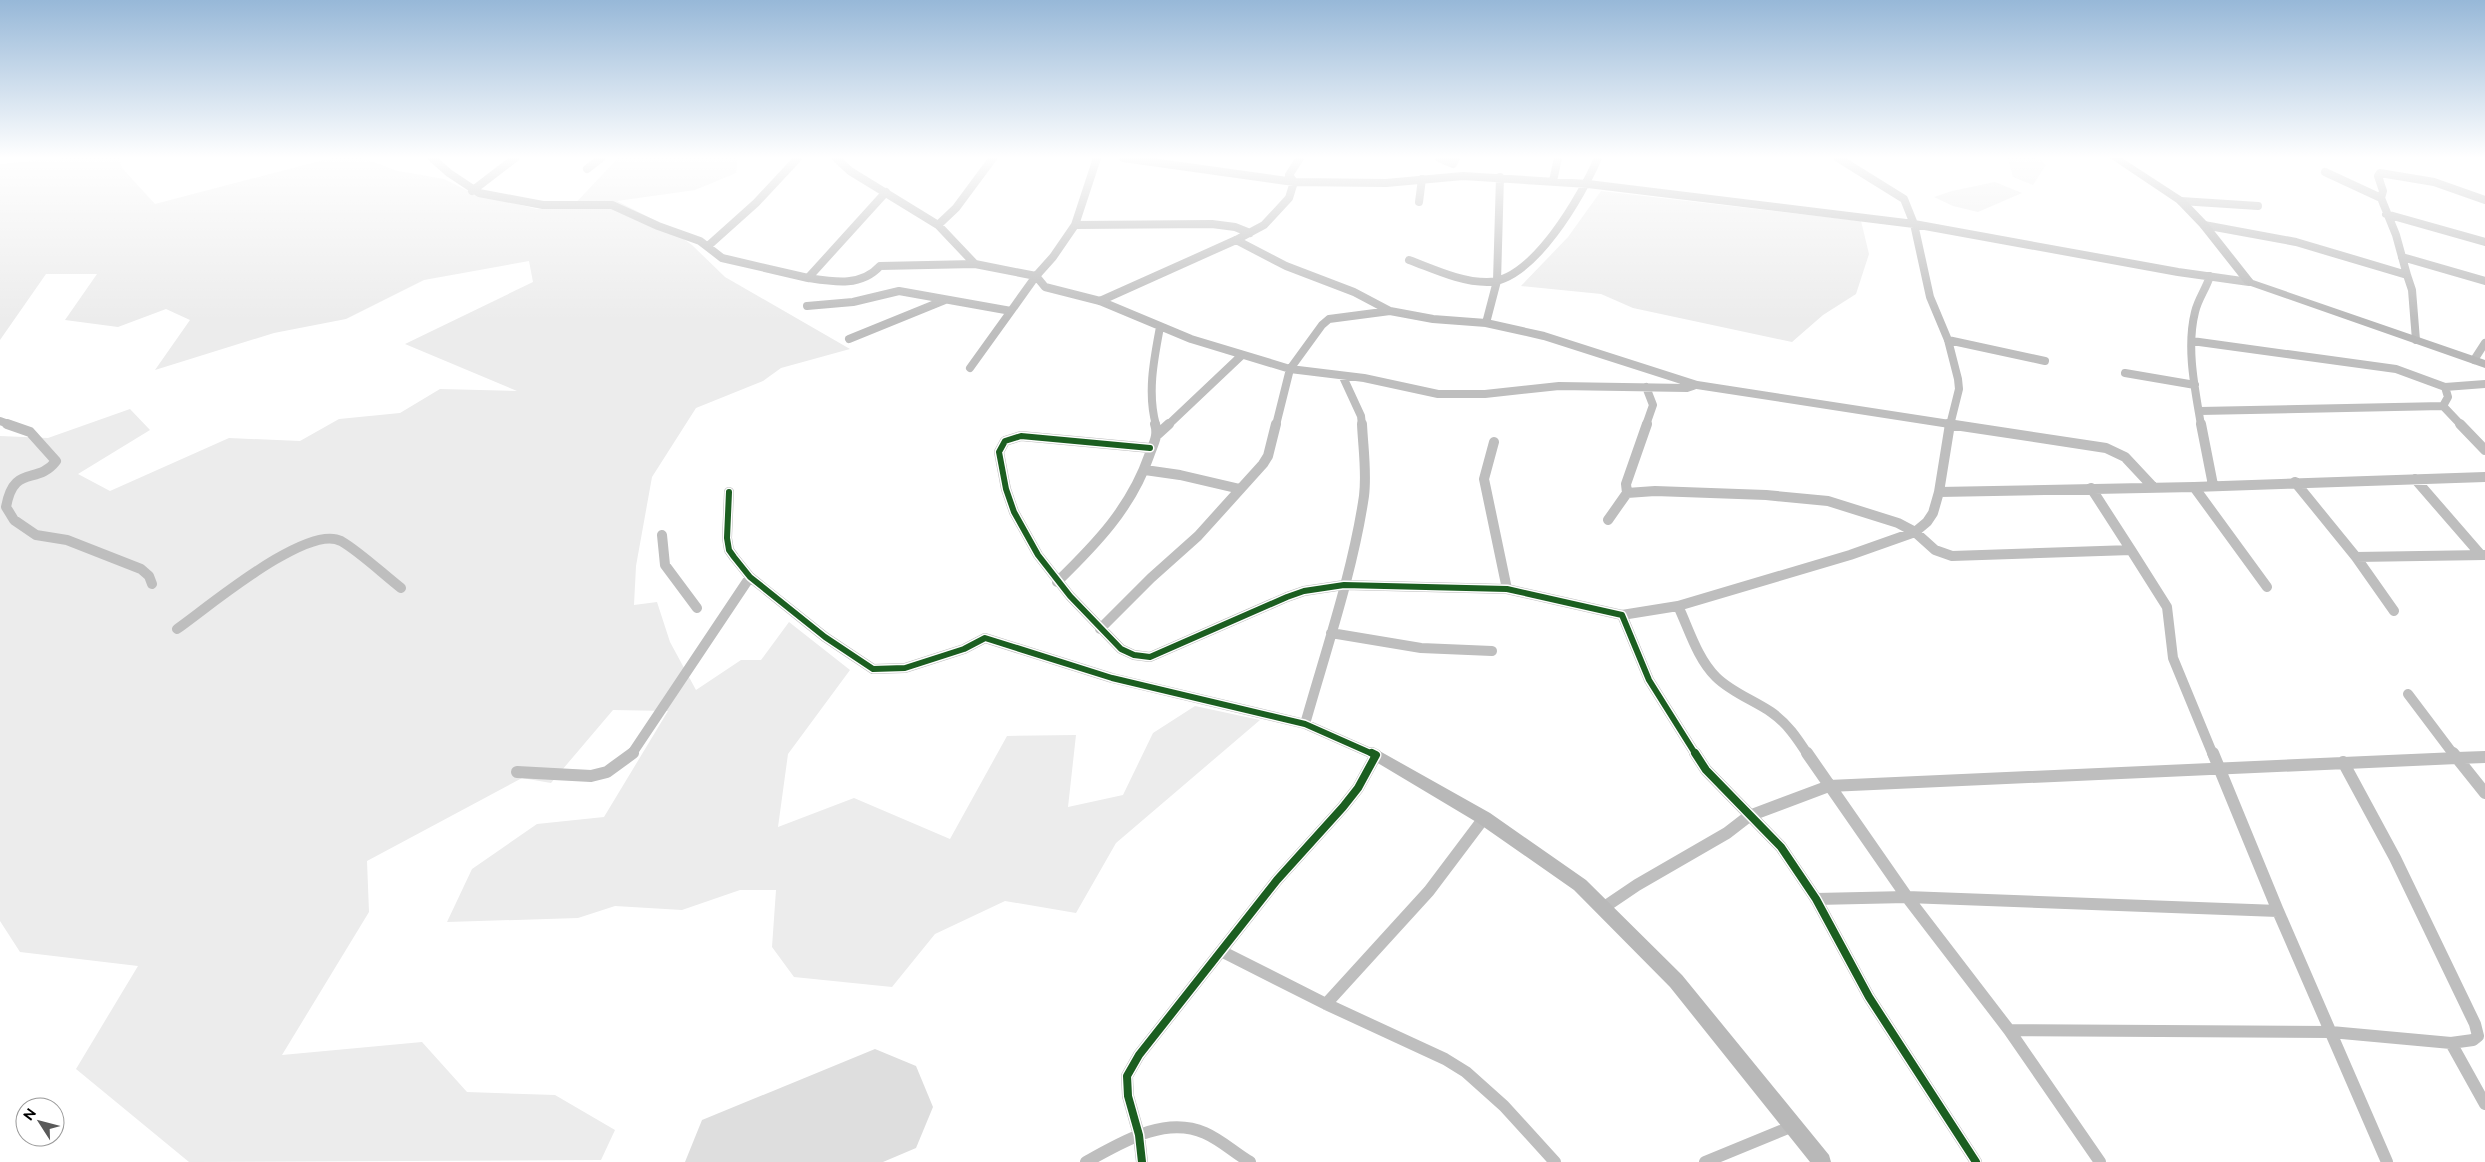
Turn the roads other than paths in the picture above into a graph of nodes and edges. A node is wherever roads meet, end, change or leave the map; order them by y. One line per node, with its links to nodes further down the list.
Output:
1 (628, 212): 21 (street)
2 (746, 212): 21 (street)
3 (868, 212): 28 (street)
4 (918, 212): 15 (street)
5 (952, 212): 15 (street)
6 (1078, 212): 16 (street)
7 (1277, 212): 18 (street)
8 (1499, 212): 29 (street)
9 (1571, 212): 29 (street)
10 (1818, 212): 14 (street)
11 (1909, 212): 14 (street)
12 (2193, 212): 17 (street)
13 (2386, 214): 20 (street); 22 (street)
14 (1914, 224): 27 (street); 40 (street)
15 (938, 225): 24 (street)
16 (1074, 225): 18 (street); 26 (street)
17 (2204, 225): 25 (street); 31 (street)
18 (1250, 233): 19 (street)
19 (1236, 240): 33 (street); 36 (street)
20 (2485, 242)
21 (708, 246): 28 (street)
22 (2402, 257): 25 (street); 30 (street)
23 (1408, 260): 29 (street)
24 (975, 264): 26 (street); 28 (street)
25 (2407, 275): 41 (street)
26 (1036, 276): 33 (street); 35 (street)
27 (2210, 276): 31 (street); 42 (street)
28 (808, 278)
29 (1497, 281): 37 (street)
30 (2485, 281)
31 (2249, 282): 41 (street)
32 (946, 300): 34 (street); 35 (street); 39 (street)
33 (1100, 301): 38 (street)
34 (807, 306)
35 (1011, 311): 48 (street)
36 (1390, 311): 37 (street); 49 (street)
37 (1486, 323): 53 (street)
38 (1160, 327): 44 (street); 61 (street)
39 (849, 339)
40 (1948, 340): 46 (street); 60 (street)
41 (2416, 340): 45 (street)
42 (2192, 341): 54 (street); 56 (street)
43 (2485, 343): 45 (street)
44 (1242, 355): 49 (street); 61 (street)
45 (2474, 360): 47 (street)
46 (2045, 361)
47 (2485, 364)
48 (970, 368)
49 (1290, 369): 51 (street); 71 (street)
50 (2125, 373): 54 (street)
51 (1343, 377): 55 (street); 86 (street)
52 (2485, 384): 56 (street)
53 (1697, 385): 55 (street); 60 (street)
54 (2195, 385): 58 (street)
55 (1646, 387): 76 (street)
56 (2445, 387): 57 (street)
57 (2443, 406): 58 (street); 64 (street)
58 (2200, 411): 69 (street)
59 (0, 421): 85 (street)
60 (1950, 424): 73 (street); 75 (street)
61 (1158, 434): 63 (street)
62 (1494, 442): 89 (street)
63 (1150, 448): 65 (street); 84 (street)
64 (2485, 450)
65 (1145, 470): 71 (street); 84 (street)
66 (2485, 477): 67 (street)
67 (2415, 479): 68 (street); 81 (street)
68 (2295, 482): 69 (street); 82 (street)
69 (2213, 485): 70 (street)
70 (2194, 487): 73 (street); 87 (street)
71 (1240, 488): 95 (street)
72 (2090, 488): 73 (street); 75 (street); 80 (street)
73 (2154, 488)
74 (728, 492): 83 (street)
75 (1939, 492): 78 (street)
76 (1627, 493): 77 (street); 78 (street)
77 (1608, 520)
78 (1915, 532): 80 (street); 90 (street)
79 (662, 535): 91 (street)
80 (2131, 550): 104 (street)
81 (2483, 555): 82 (street)
82 (2356, 557): 92 (street)
83 (750, 577): 99 (street); 105 (street)
84 (1057, 582): 95 (street)
85 (152, 584)
86 (1344, 586): 89 (street); 95 (street); 96 (street)
87 (2267, 587)
88 (401, 588): 94 (street)
89 (1507, 588): 93 (street)
90 (1678, 606): 93 (street); 106 (street)
91 (697, 608)
92 (2394, 611)
93 (1622, 615): 108 (street)
94 (177, 629)
95 (1100, 630)
96 (1331, 633): 97 (street); 99 (street)
97 (1492, 651)
98 (2408, 694): 102 (street)
99 (1306, 724): 100 (street)
100 (1376, 755): 109 (street); 114 (street)
101 (2485, 757): 102 (street)
102 (2457, 758): 103 (street); 107 (street)
103 (2343, 762): 104 (street); 118 (street)
104 (2219, 769): 106 (street); 113 (street)
105 (517, 772)
106 (1829, 786): 108 (street); 110 (street)
107 (2485, 793)
108 (1749, 816): 111 (street); 112 (street)
109 (1484, 818): 112 (street); 115 (street)
110 (1907, 897): 111 (street); 113 (street); 116 (street)
111 (1816, 899): 128 (street)
112 (1603, 908): 120 (street)
113 (2278, 911): 117 (street)
114 (1221, 951): 115 (street); 121 (street)
115 (1326, 1004): 125 (street)
116 (2009, 1030): 117 (street); 129 (street)
117 (2330, 1032): 118 (street); 130 (street)
118 (2451, 1043): 119 (street)
119 (2485, 1104)
120 (1793, 1126): 126 (street); 127 (street)
121 (1138, 1135): 122 (street); 123 (street); 124 (street)
122 (1086, 1162)
123 (1142, 1162)
124 (1250, 1162)
125 (1555, 1162)
126 (1705, 1162)
127 (1822, 1162)
128 (1976, 1162)
129 (2100, 1162)
130 (2387, 1162)

